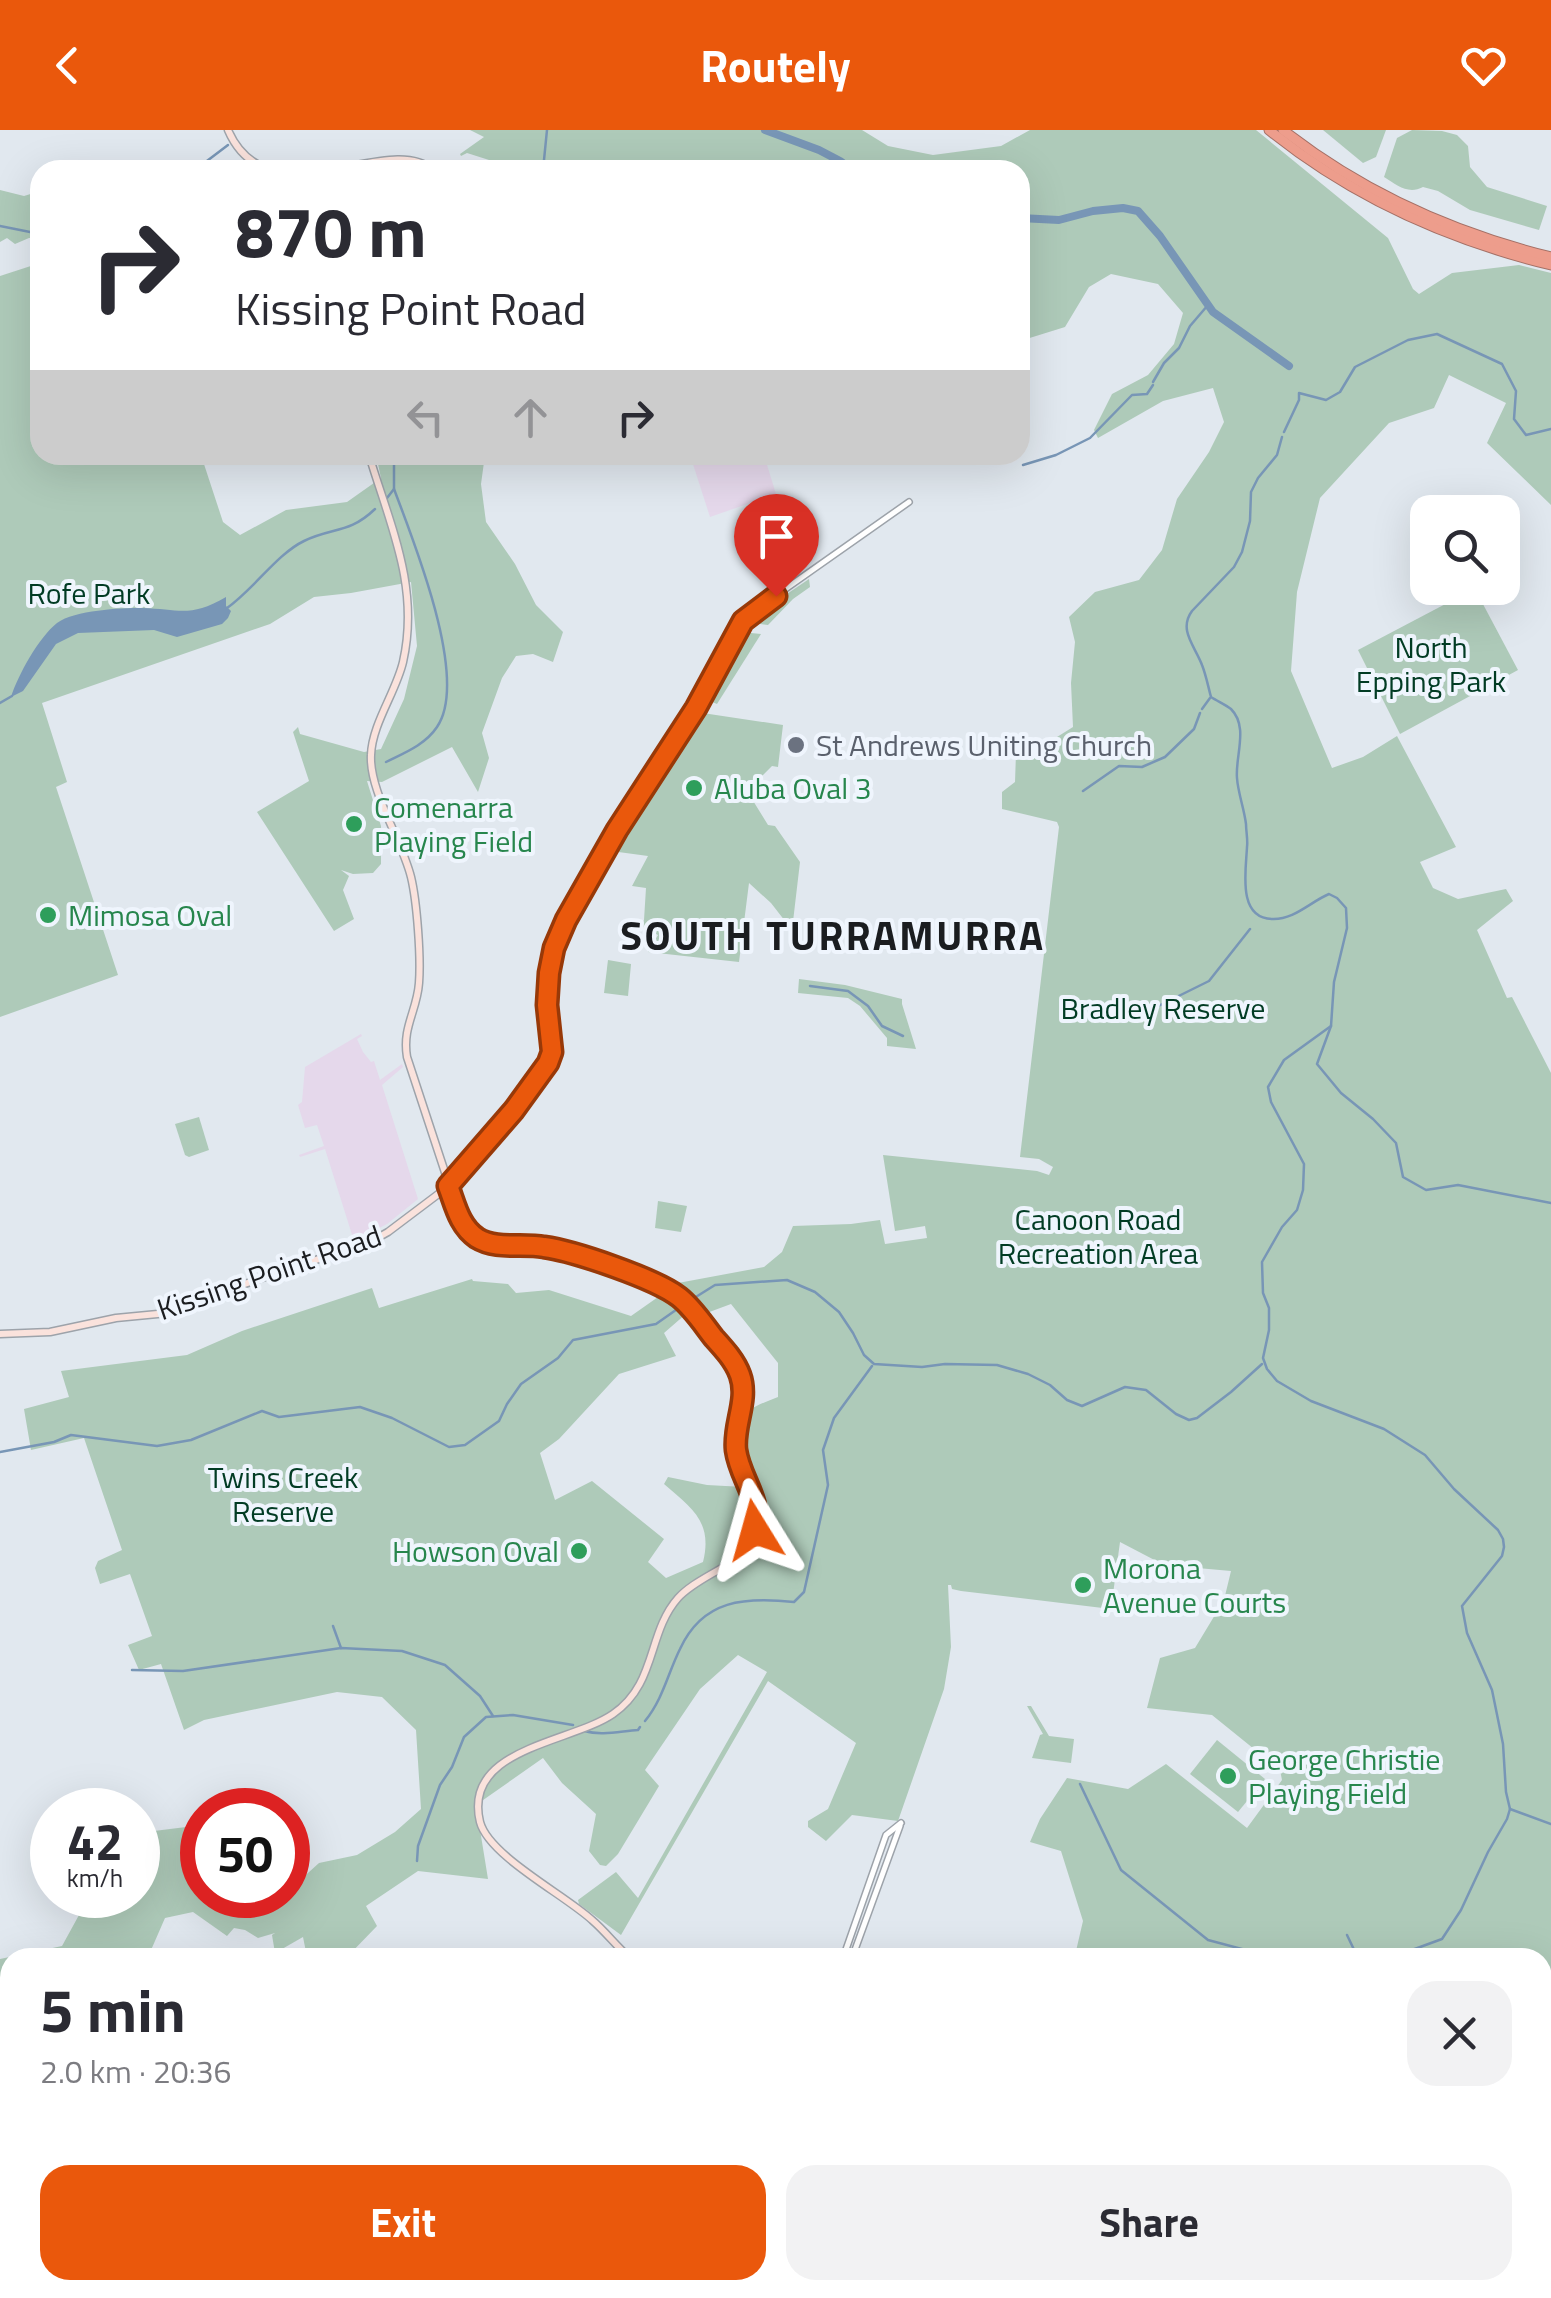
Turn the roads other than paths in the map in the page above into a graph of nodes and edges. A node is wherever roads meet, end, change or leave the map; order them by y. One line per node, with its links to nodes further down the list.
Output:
1 (228, 130): 4 (main road)
2 (1270, 130): 6 (highway)
3 (1283, 130): 5 (highway)
4 (260, 160)
5 (1551, 257)
6 (1551, 265)
7 (372, 465): 9 (main road)
8 (908, 502): 9 (street, Kissing Point Road)
9 (448, 1186): 10 (main road, Kissing Point Road); 13 (main road)
10 (0, 1334)
11 (896, 1836): 12 (street); 12 (street); 15 (street)
12 (885, 1838): 14 (street)
13 (620, 1948)
14 (846, 1948)
15 (856, 1948)

